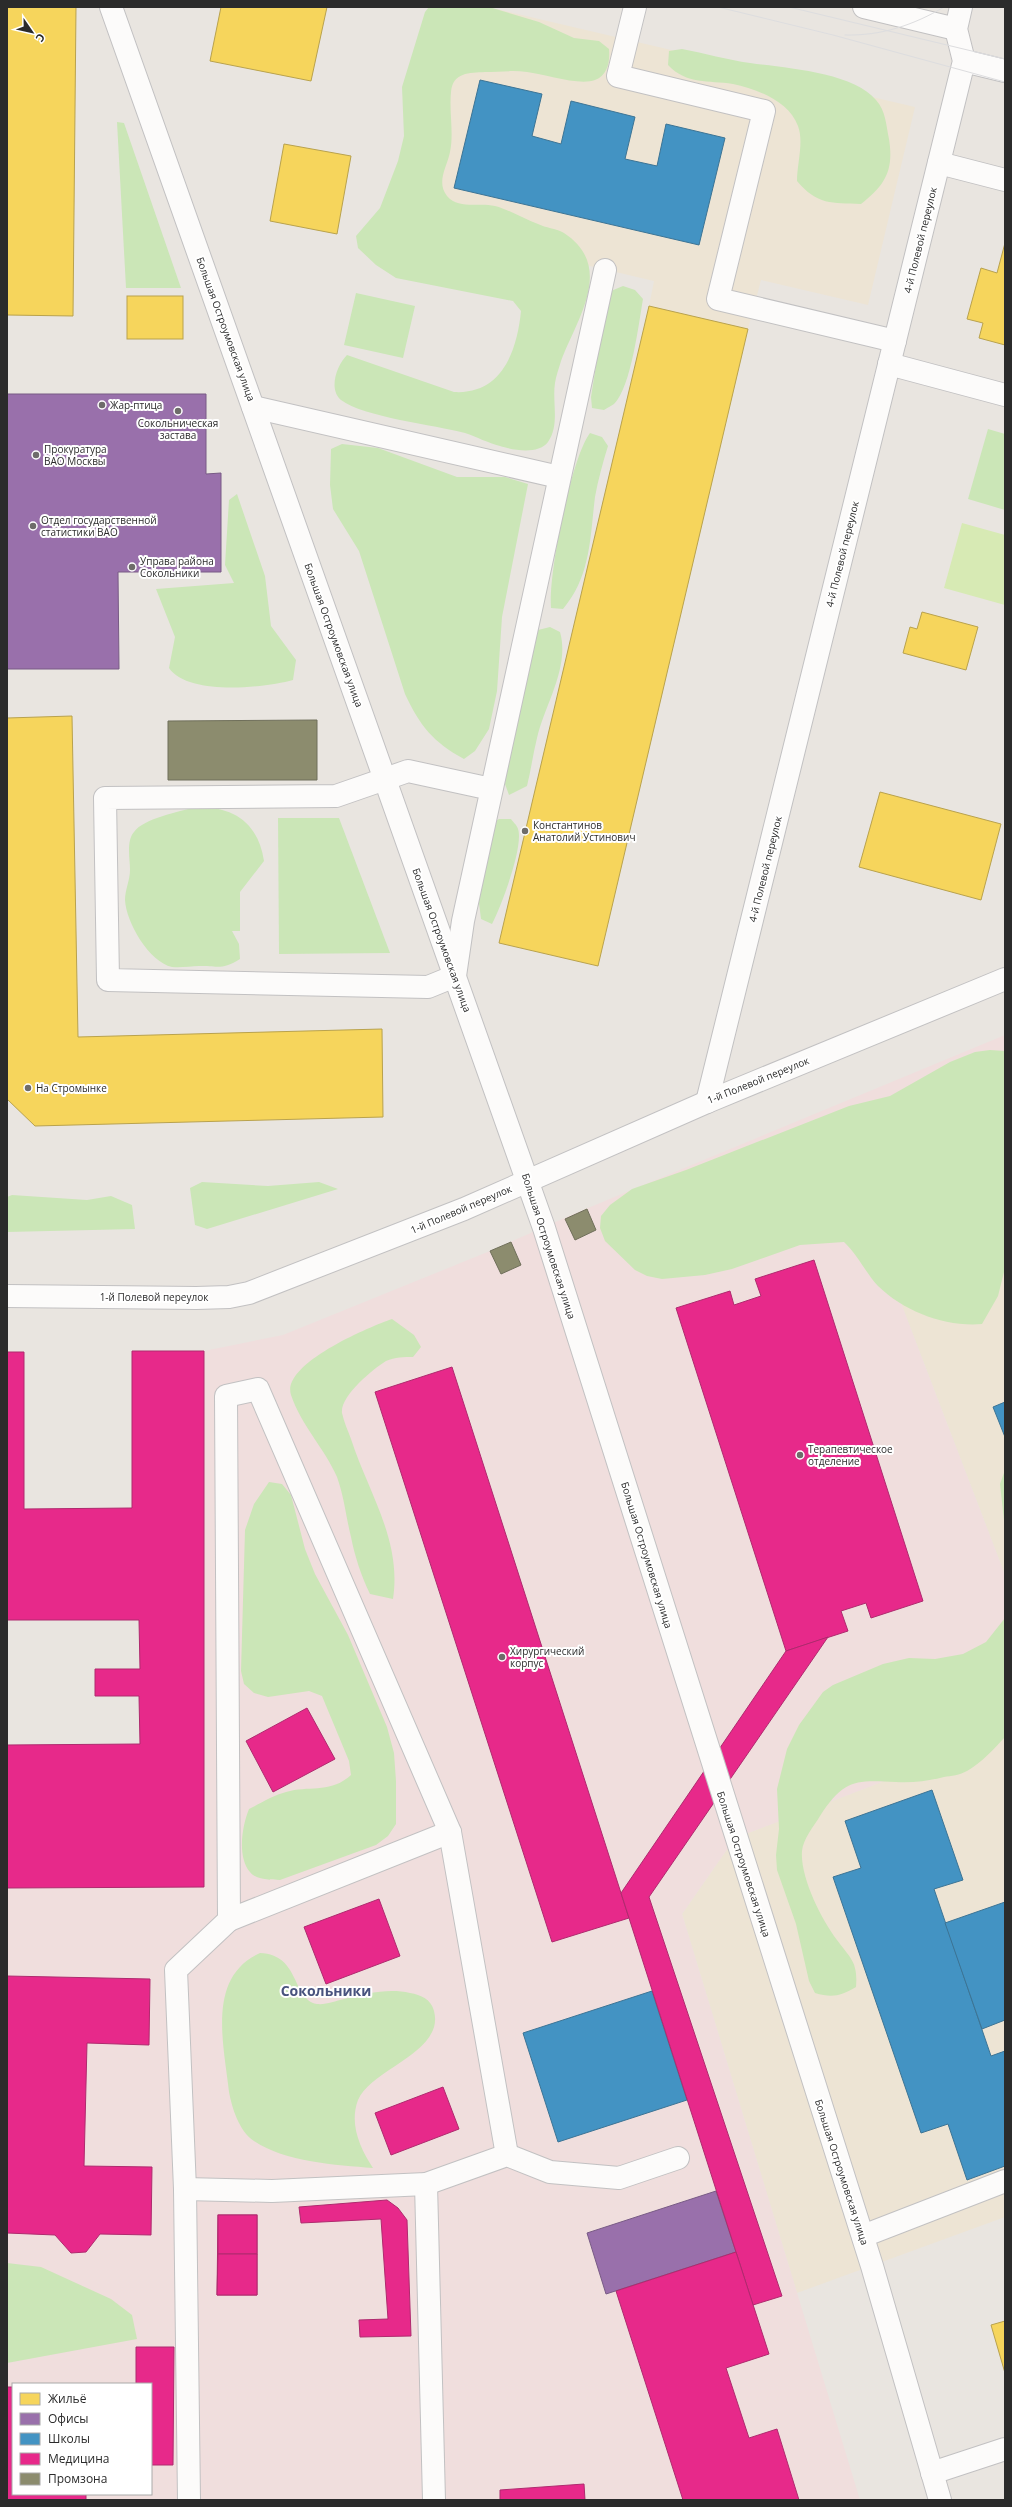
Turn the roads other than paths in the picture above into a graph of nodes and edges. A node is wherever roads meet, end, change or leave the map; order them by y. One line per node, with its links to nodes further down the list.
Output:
1 (111, 7): 14 (street, Большая Остроумовская улица)
2 (635, 7): 11 (street)
3 (864, 7): 5 (street)
4 (961, 7): 5 (street, 4-й Полевой переулок)
5 (956, 28): 6 (street, 4-й Полевой переулок)
6 (964, 61): 7 (street); 8 (street, 4-й Полевой переулок)
7 (1005, 71)
8 (939, 163): 9 (street); 11 (street, 4-й Полевой переулок)
9 (1005, 180)
10 (605, 270): 15 (street)
11 (895, 341): 12 (street, 4-й Полевой переулок)
12 (889, 364): 13 (street); 20 (street, 4-й Полевой переулок)
13 (1005, 395)
14 (253, 407): 15 (street); 16 (street, Большая Остроумовская улица)
15 (559, 477): 17 (street)
16 (385, 778): 17 (street); 18 (street, Большая Остроумовская улица); 18 (street)
17 (491, 789): 18 (street)
18 (455, 976): 21 (street, Большая Остроумовская улица)
19 (1005, 979): 20 (street, 1-й Полевой переулок)
20 (707, 1102): 21 (street, 1-й Полевой переулок)
21 (528, 1180): 22 (street, 1-й Полевой переулок); 30 (street, Большая Остроумовская улица)
22 (7, 1296)
23 (450, 1832): 24 (street); 24 (street); 25 (street)
24 (228, 1920): 29 (street)
25 (507, 2155): 26 (street); 28 (street)
26 (678, 2158)
27 (1005, 2181): 30 (street)
28 (426, 2184): 29 (street); 34 (street)
29 (185, 2189): 33 (street)
30 (863, 2236): 32 (street, Большая Остроумовская улица)
31 (1005, 2449): 32 (street)
32 (932, 2473): 35 (street, Большая Остроумовская улица)
33 (189, 2500)
34 (434, 2500)
35 (940, 2500)

